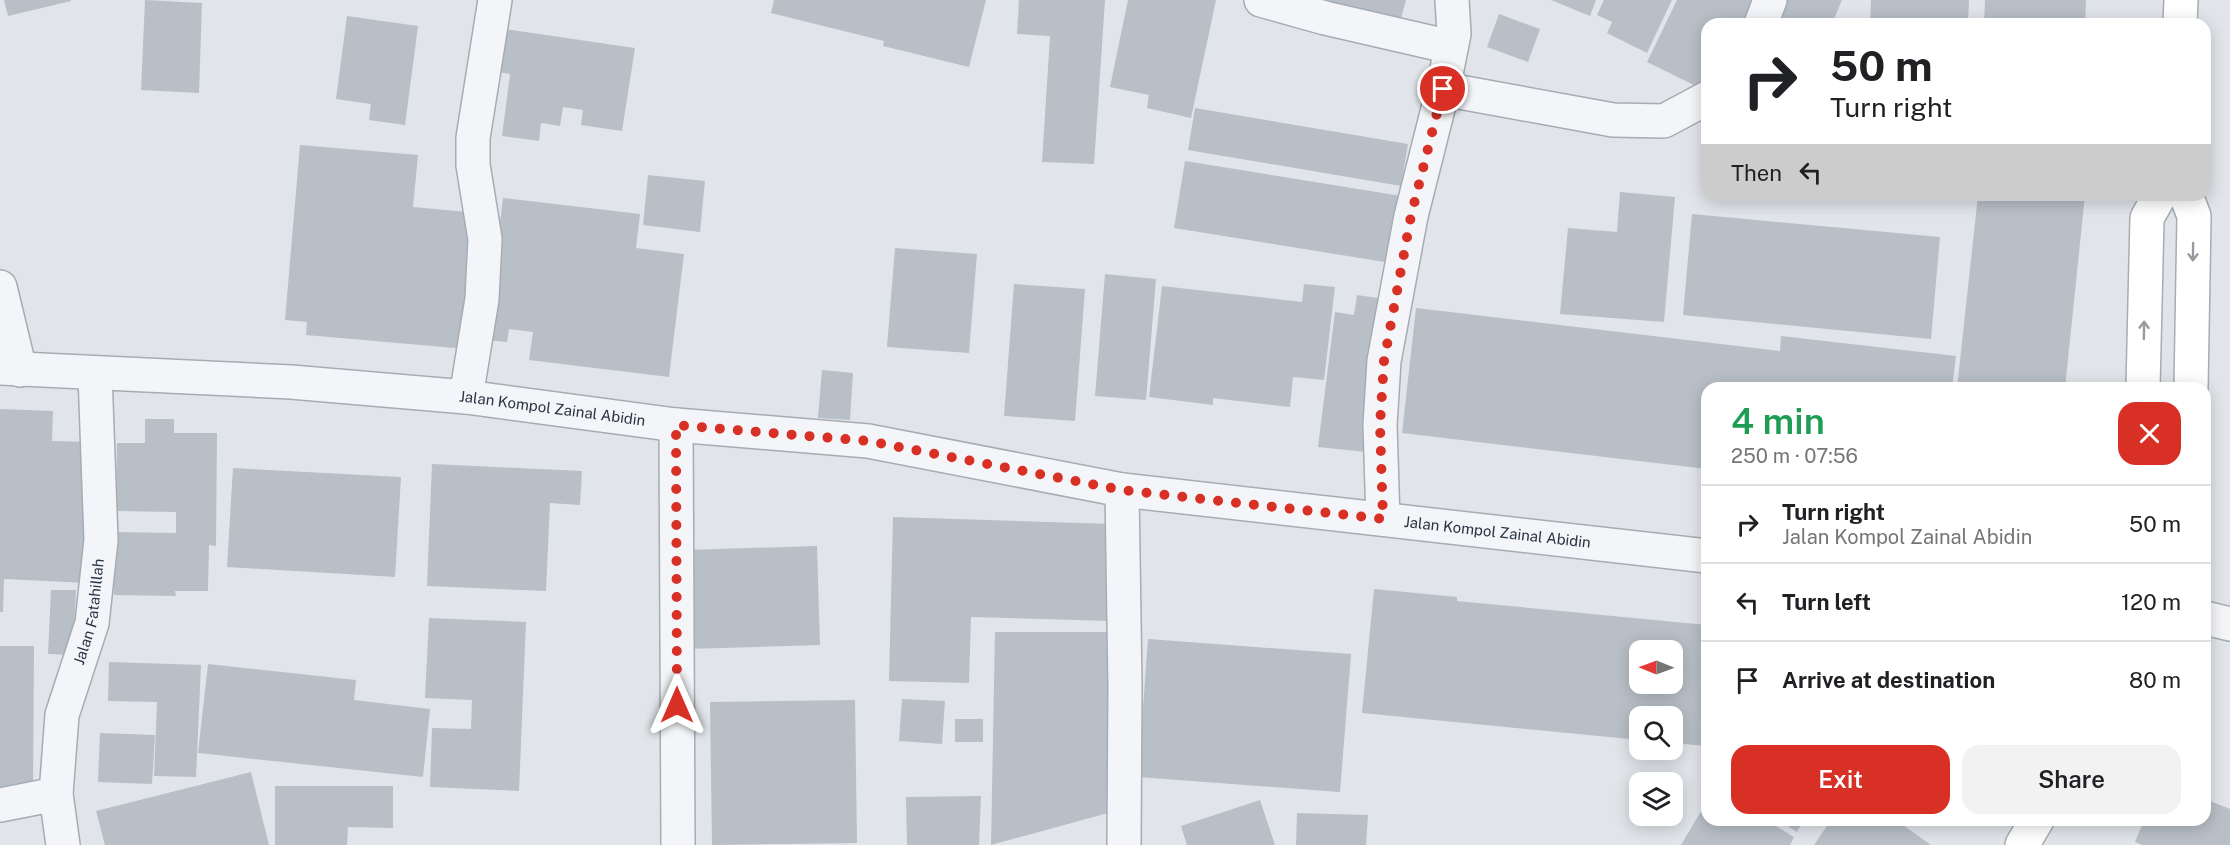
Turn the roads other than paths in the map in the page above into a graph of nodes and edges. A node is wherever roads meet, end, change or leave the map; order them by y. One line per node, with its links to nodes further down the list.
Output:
1 (484, 0): 2 (street)
2 (495, 0): 19 (street)
3 (1261, 0): 9 (street)
4 (1452, 0): 9 (street)
5 (1770, 0): 7 (street)
6 (2181, 0): 8 (main road)
7 (1763, 18)
8 (2180, 18)
9 (1451, 47): 10 (street)
10 (1443, 89): 11 (street); 22 (street)
11 (1701, 101)
12 (2157, 201): 17 (main road, one-way to 12)
13 (2188, 201): 18 (main road, one-way to 18)
14 (0, 287): 15 (street)
15 (10, 369): 16 (street, Jalan Kompol Zainal Abidin)
16 (95, 374): 19 (street, Jalan Kompol Zainal Abidin); 26 (street, Jalan Fatahillah)
17 (2143, 382)
18 (2190, 382)
19 (466, 397): 20 (street, Jalan Kompol Zainal Abidin)
20 (676, 425): 21 (street, Jalan Kompol Zainal Abidin); 30 (street)
21 (1122, 490): 22 (street, Jalan Kompol Zainal Abidin); 31 (street)
22 (1383, 519): 23 (street, Jalan Kompol Zainal Abidin)
23 (1701, 555)
24 (2211, 619): 25 (street)
25 (2230, 624)
26 (56, 794): 27 (street); 29 (street, Jalan Fatahillah)
27 (0, 805)
28 (2033, 826): 32 (main road)
29 (63, 845)
30 (678, 845)
31 (1124, 845)
32 (2022, 845)

